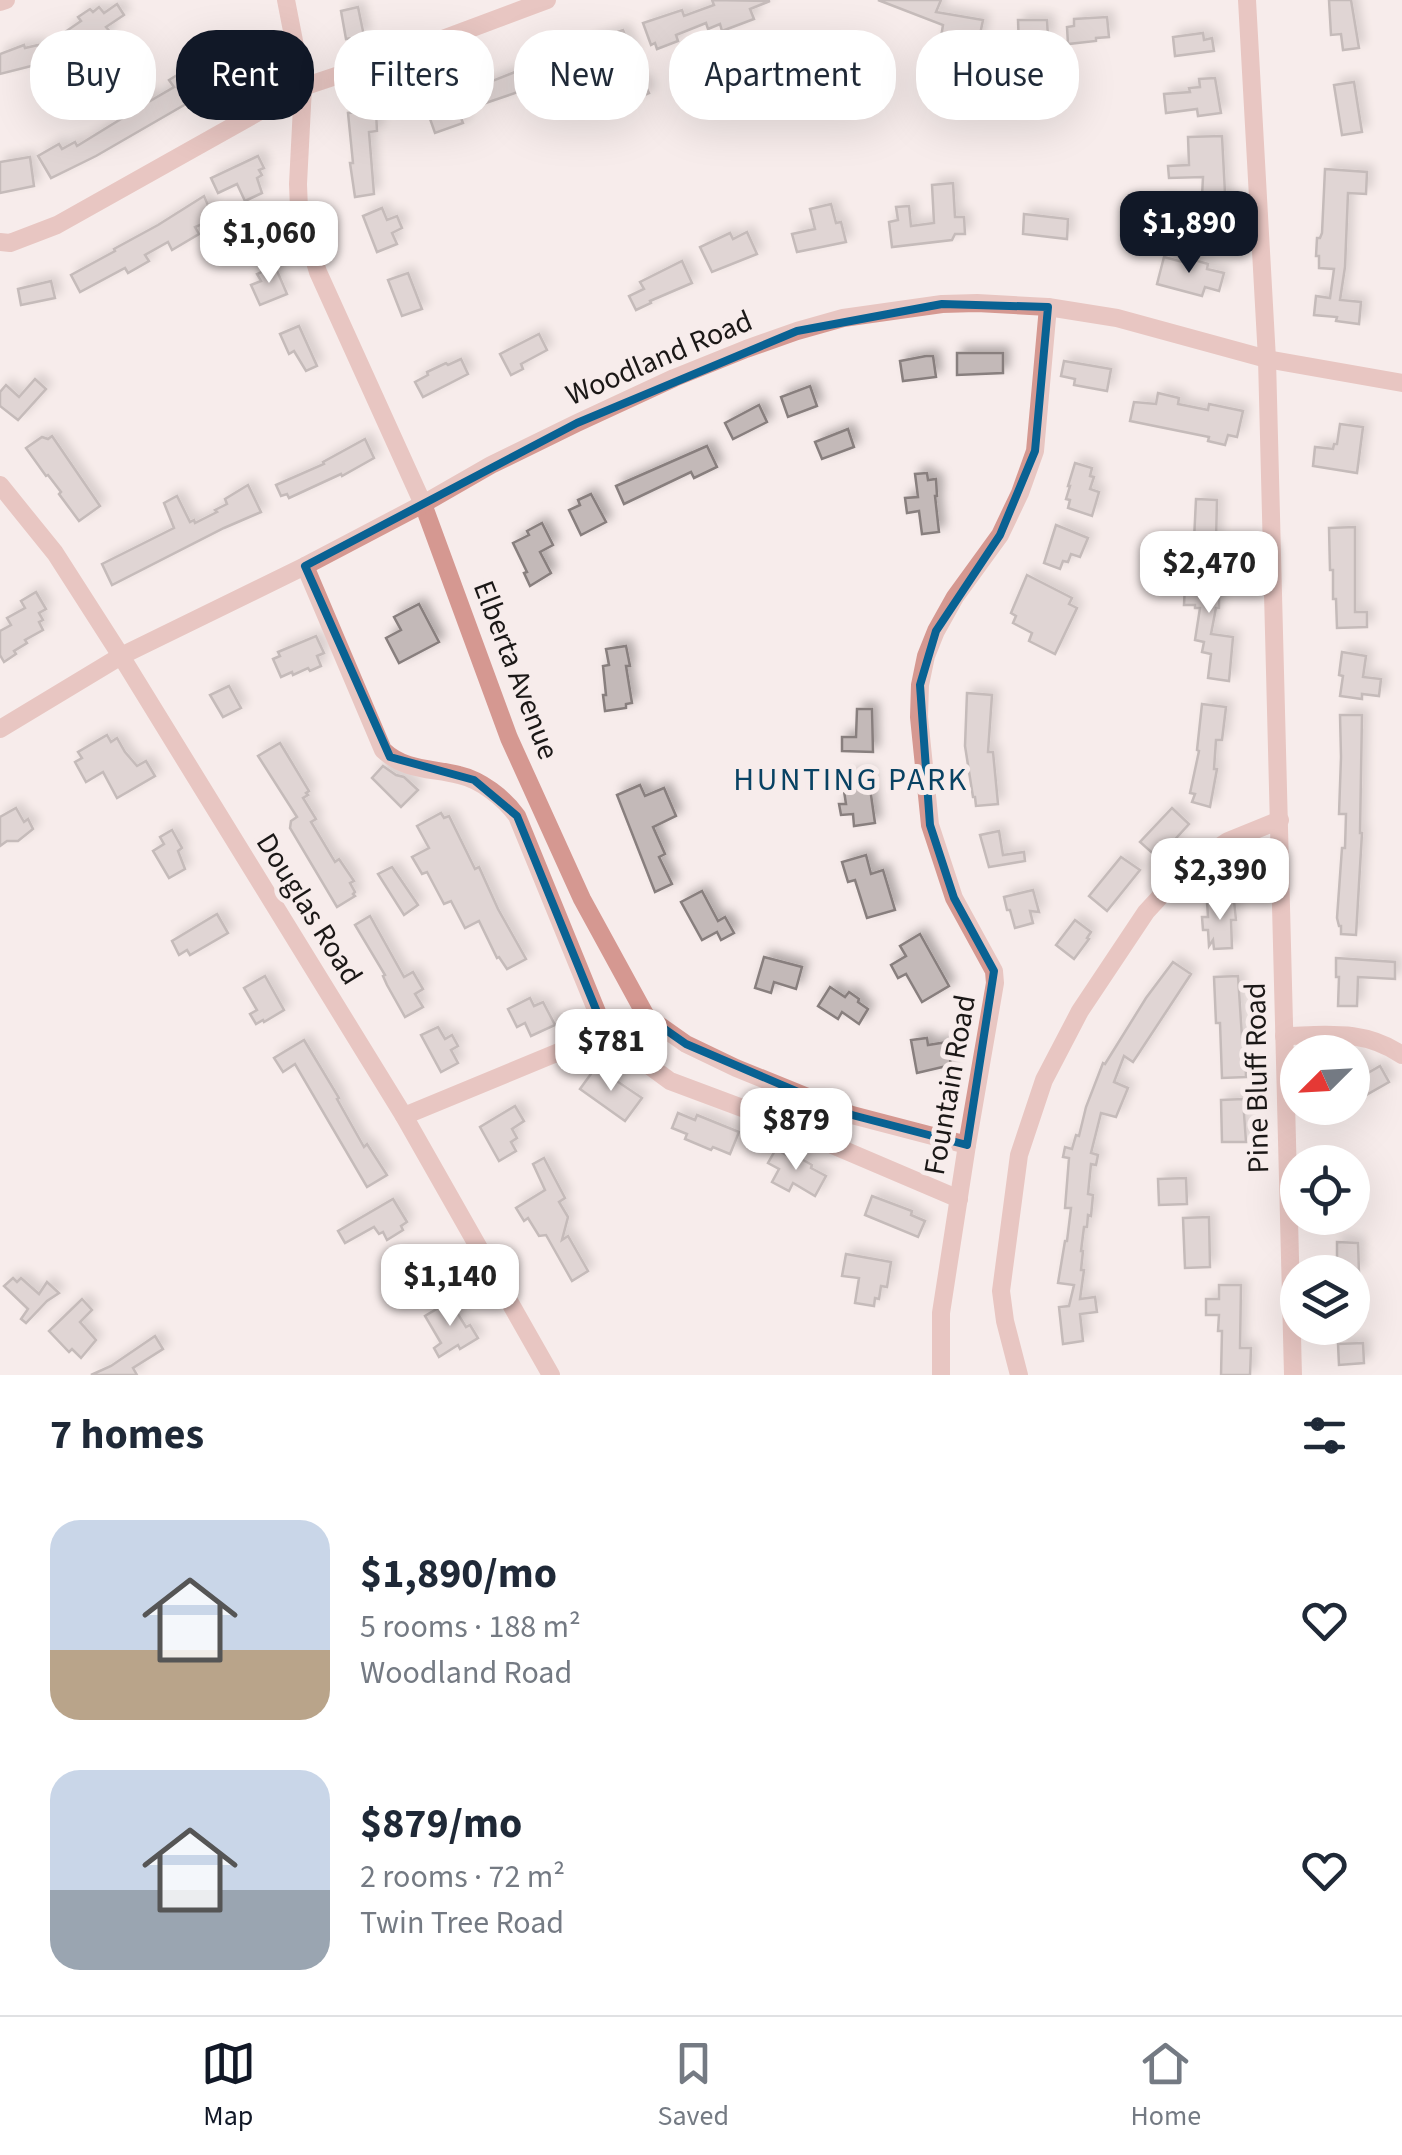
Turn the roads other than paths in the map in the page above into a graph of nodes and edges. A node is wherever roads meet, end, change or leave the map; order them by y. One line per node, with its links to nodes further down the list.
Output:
1 (286, 0): 4 (street, Elberta Avenue)
2 (546, 0): 5 (street)
3 (1247, 0): 10 (street, Pine Bluff Road)
4 (292, 30)
5 (314, 82)
6 (243, 120): 8 (street)
7 (301, 120): 13 (street, Elberta Avenue)
8 (0, 242)
9 (1048, 308): 10 (street, Woodland Road); 13 (street, Woodland Road); 25 (street, Fountain Road)
10 (1267, 359): 11 (street, Woodland Road); 17 (street, Pine Bluff Road)
11 (1402, 383)
12 (0, 485): 15 (street, Douglas Road)
13 (423, 504): 14 (street, Woodland Road); 18 (street, Elberta Avenue)
14 (305, 566): 15 (street, Woodland Road); 19 (street)
15 (121, 656): 16 (street, Woodland Road); 23 (street, Douglas Road)
16 (0, 730)
17 (1280, 820): 20 (street, Pine Bluff Road); 29 (street)
18 (646, 1016): 19 (street); 25 (street, Elberta Avenue)
19 (606, 1034): 23 (street); 26 (street)
20 (1284, 1035)
21 (1370, 1040): 22 (street)
22 (1402, 1055)
23 (404, 1116): 27 (street, Douglas Road)
24 (1286, 1125): 30 (street, Pine Bluff Road)
25 (967, 1145): 26 (street, Fountain Road)
26 (959, 1199): 28 (street, Fountain Road)
27 (551, 1375)
28 (940, 1375)
29 (1019, 1375)
30 (1293, 1375)

